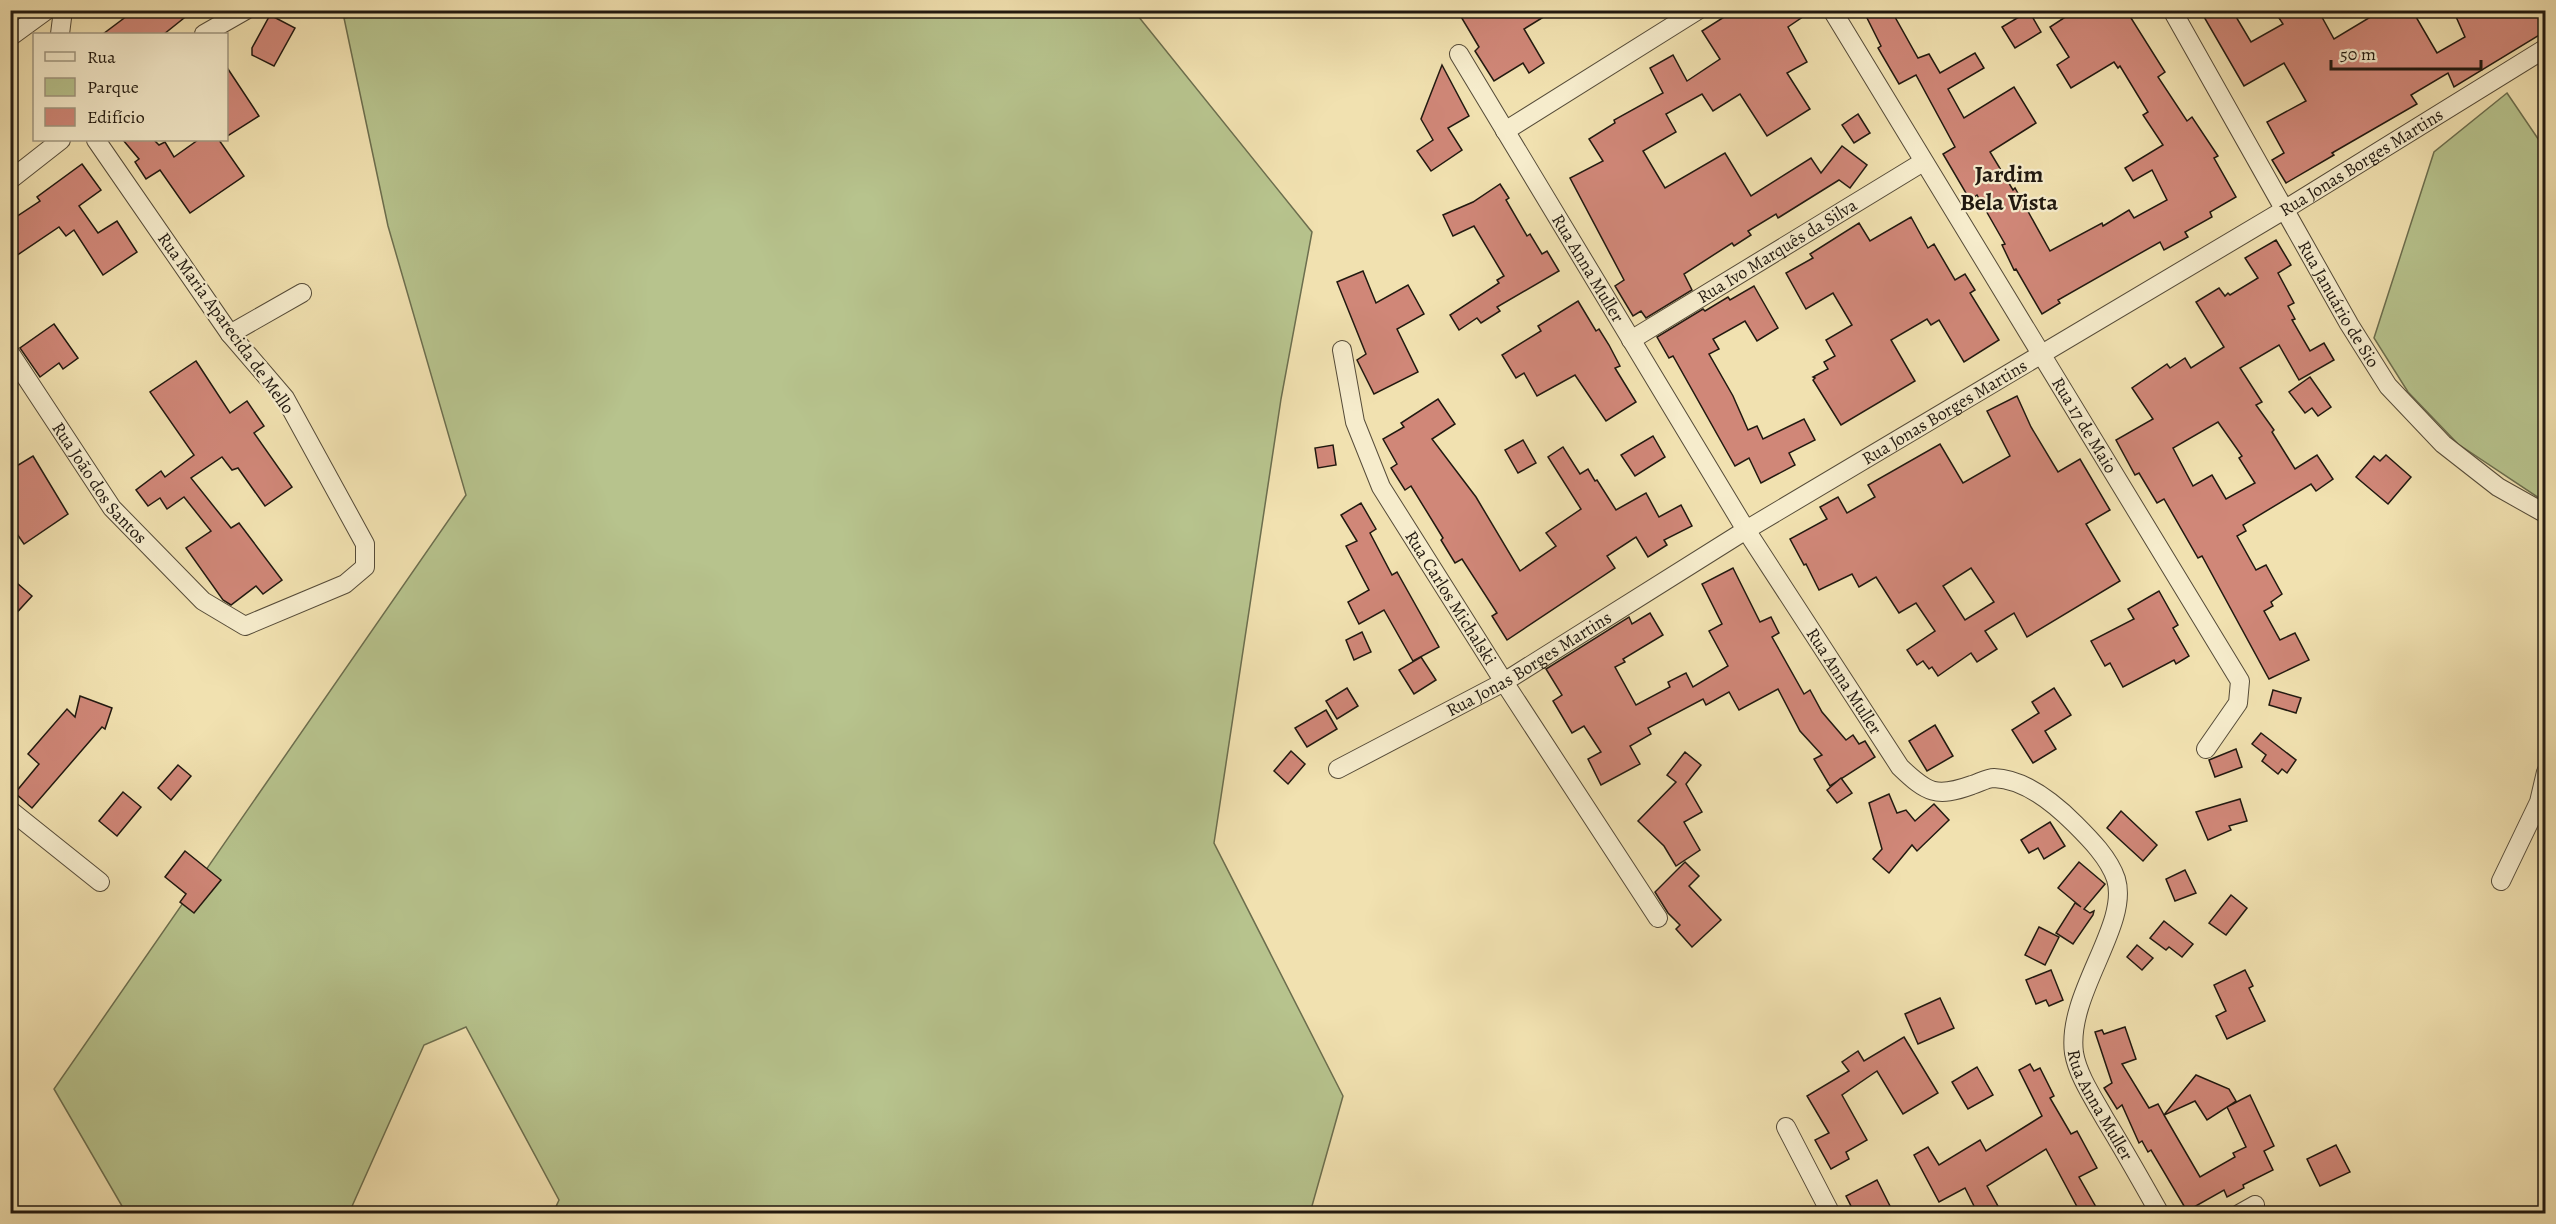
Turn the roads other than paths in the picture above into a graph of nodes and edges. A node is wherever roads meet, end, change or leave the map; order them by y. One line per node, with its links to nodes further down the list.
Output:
1 (47, 10): 9 (street)
2 (63, 10): 7 (street)
3 (246, 10): 8 (street)
4 (1698, 10): 12 (street)
5 (1832, 10): 15 (street, Rua 17 de Maio)
6 (2172, 10): 17 (street, Rua Januário de Sio)
7 (60, 33)
8 (206, 33)
9 (10, 37)
10 (2546, 48): 17 (street, Rua Jonas Borges Martins)
11 (1459, 54): 12 (street, Rua Anna Muller)
12 (1505, 130): 20 (street, Rua Anna Muller)
13 (60, 141): 16 (street)
14 (97, 141): 19 (street, Rua Maria Aparecida de Mello)
15 (1923, 162): 20 (street, Rua Ivo Marquês da Silva); 23 (street, Rua 17 de Maio)
16 (10, 180)
17 (2284, 210): 23 (street, Rua Jonas Borges Martins); 24 (street, Rua Januário de Sio)
18 (302, 293): 19 (street)
19 (230, 334): 26 (street, Rua Maria Aparecida de Mello)
20 (1631, 340): 25 (street, Rua Anna Muller)
21 (1342, 350): 27 (street, Rua Carlos Michalski)
22 (10, 353): 26 (street, Rua João dos Santos)
23 (2040, 354): 25 (street, Rua Jonas Borges Martins); 28 (street, Rua 17 de Maio)
24 (2546, 514)
25 (1746, 530): 27 (street, Rua Jonas Borges Martins); 37 (street, Rua Anna Muller)
26 (365, 544)
27 (1504, 682): 29 (street, Rua Jonas Borges Martins); 34 (street, Rua Carlos Michalski)
28 (2206, 749)
29 (1338, 769)
30 (2546, 772): 32 (street)
31 (10, 810): 33 (street)
32 (2501, 881)
33 (100, 882)
34 (1658, 918)
35 (1786, 1127): 36 (street)
36 (1831, 1214)
37 (2160, 1214)

